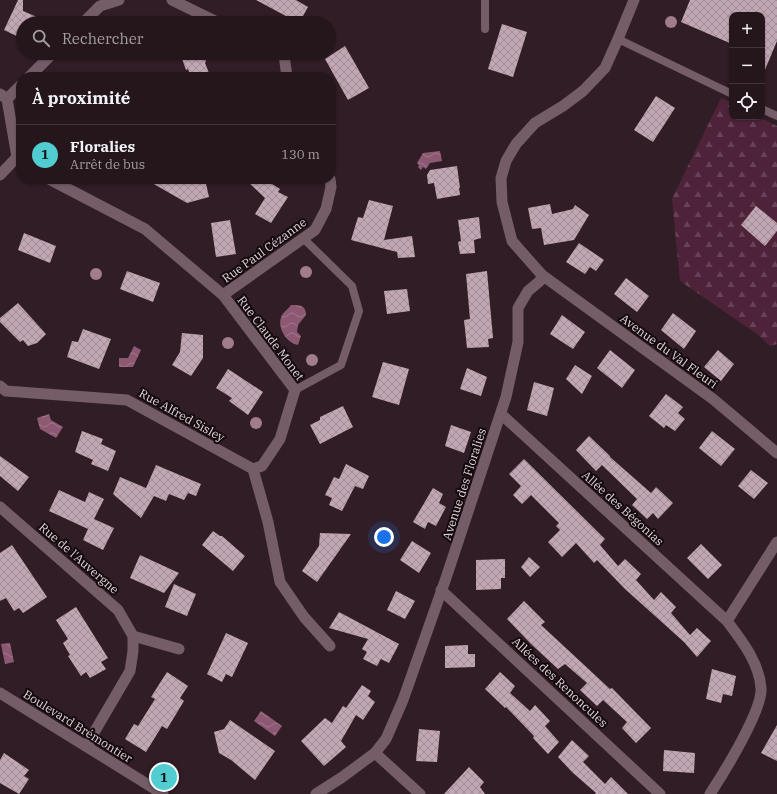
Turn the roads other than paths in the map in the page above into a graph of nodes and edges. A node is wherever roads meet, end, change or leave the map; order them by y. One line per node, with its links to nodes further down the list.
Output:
1 (119, 0): 5 (street)
2 (172, 0): 6 (street)
3 (485, 0): 7 (lane)
4 (634, 0): 8 (street)
5 (90, 16)
6 (205, 16)
7 (485, 28)
8 (618, 39): 14 (lane); 24 (street)
9 (46, 60): 11 (street)
10 (285, 60): 12 (street)
11 (34, 72)
12 (286, 72)
13 (16, 89): 15 (street)
14 (729, 93)
15 (4, 97): 18 (street)
16 (765, 110): 17 (lane)
17 (777, 116)
18 (16, 147)
19 (16, 162): 20 (street)
20 (0, 175)
21 (58, 184): 25 (street, Rue Claude Monet)
22 (331, 184): 23 (street, Rue Paul Cézanne)
23 (304, 239): 25 (street, Rue Paul Cézanne); 27 (lane)
24 (542, 275): 28 (street, Avenue des Floralies); 29 (street, Avenue du Val Fleuri)
25 (223, 295): 27 (street, Rue Claude Monet)
26 (0, 386): 30 (street, Rue Alfred Sisley)
27 (295, 390): 30 (street, Rue Claude Monet)
28 (501, 414): 33 (street, Avenue des Floralies); 34 (street, Allée des Bégonias)
29 (777, 453)
30 (252, 469): 36 (street)
31 (0, 507): 35 (street, Rue de l'Auvergne)
32 (777, 542): 34 (street)
33 (442, 590): 40 (street, Avenue des Floralies); 44 (street, Allées des Renoncules)
34 (727, 621): 45 (street)
35 (133, 636): 37 (street); 39 (street)
36 (330, 646)
37 (179, 649)
38 (0, 693): 39 (street, Boulevard Brémontier)
39 (87, 747): 41 (street, Boulevard Brémontier)
40 (375, 753): 42 (street, Avenue des Floralies); 43 (street)
41 (163, 794)
42 (316, 794)
43 (420, 794)
44 (660, 794)
45 (710, 794)

